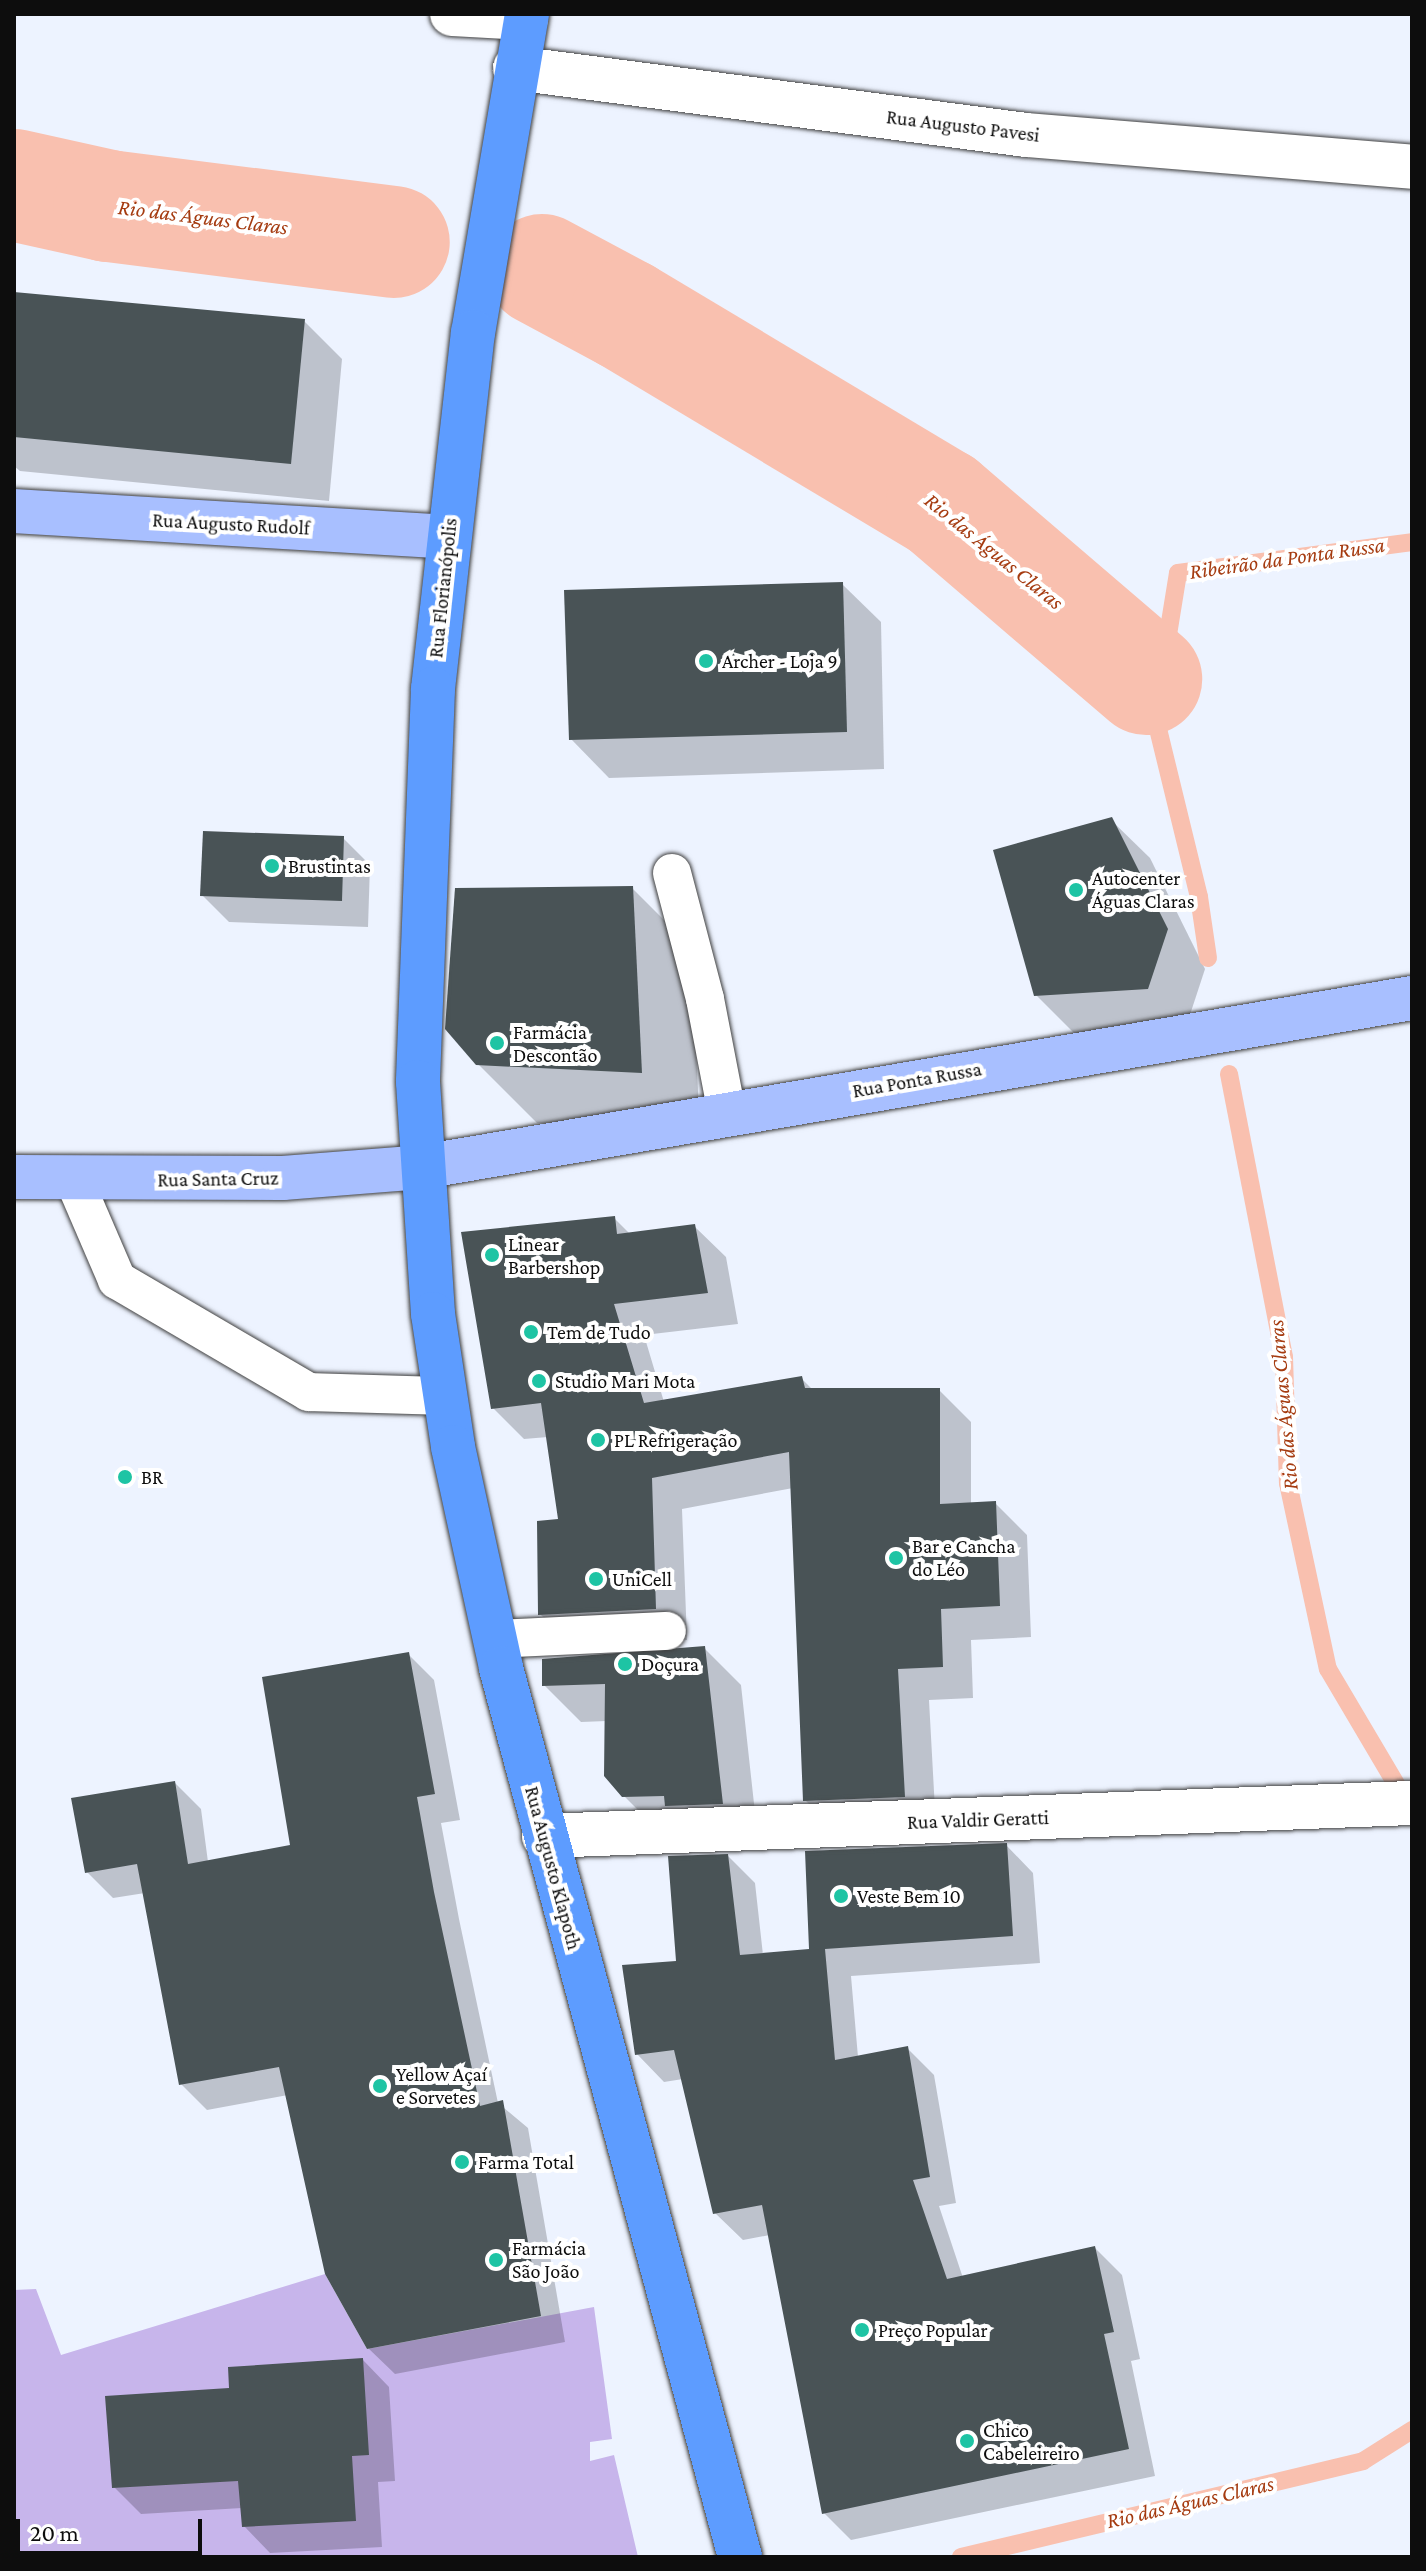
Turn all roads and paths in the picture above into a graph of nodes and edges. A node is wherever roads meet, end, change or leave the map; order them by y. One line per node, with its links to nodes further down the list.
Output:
1 (452, 14): 2 (street)
2 (526, 16): 3 (main road, Rua Florianópolis)
3 (515, 68): 4 (street, Rua Augusto Pavesi); 6 (main road, Rua Florianópolis)
4 (1412, 167)
5 (14, 511): 6 (street, Rua Augusto Rudolf)
6 (448, 537): 10 (main road, Rua Florianópolis)
7 (672, 873): 9 (lane)
8 (1412, 998): 9 (street, Rua Ponta Russa)
9 (727, 1113): 10 (street, Rua Ponta Russa)
10 (422, 1167): 12 (street, Rua Santa Cruz); 13 (main road, Rua Augusto Klapoth)
11 (14, 1177): 12 (street, Rua Santa Cruz)
12 (74, 1180): 13 (lane)
13 (446, 1396): 15 (main road, Rua Augusto Klapoth)
14 (667, 1631): 15 (lane)
15 (495, 1639): 17 (main road, Rua Augusto Klapoth)
16 (1394, 1804): 17 (street, Rua Valdir Geratti)
17 (544, 1836): 18 (main road, Rua Augusto Klapoth)
18 (740, 2557)

